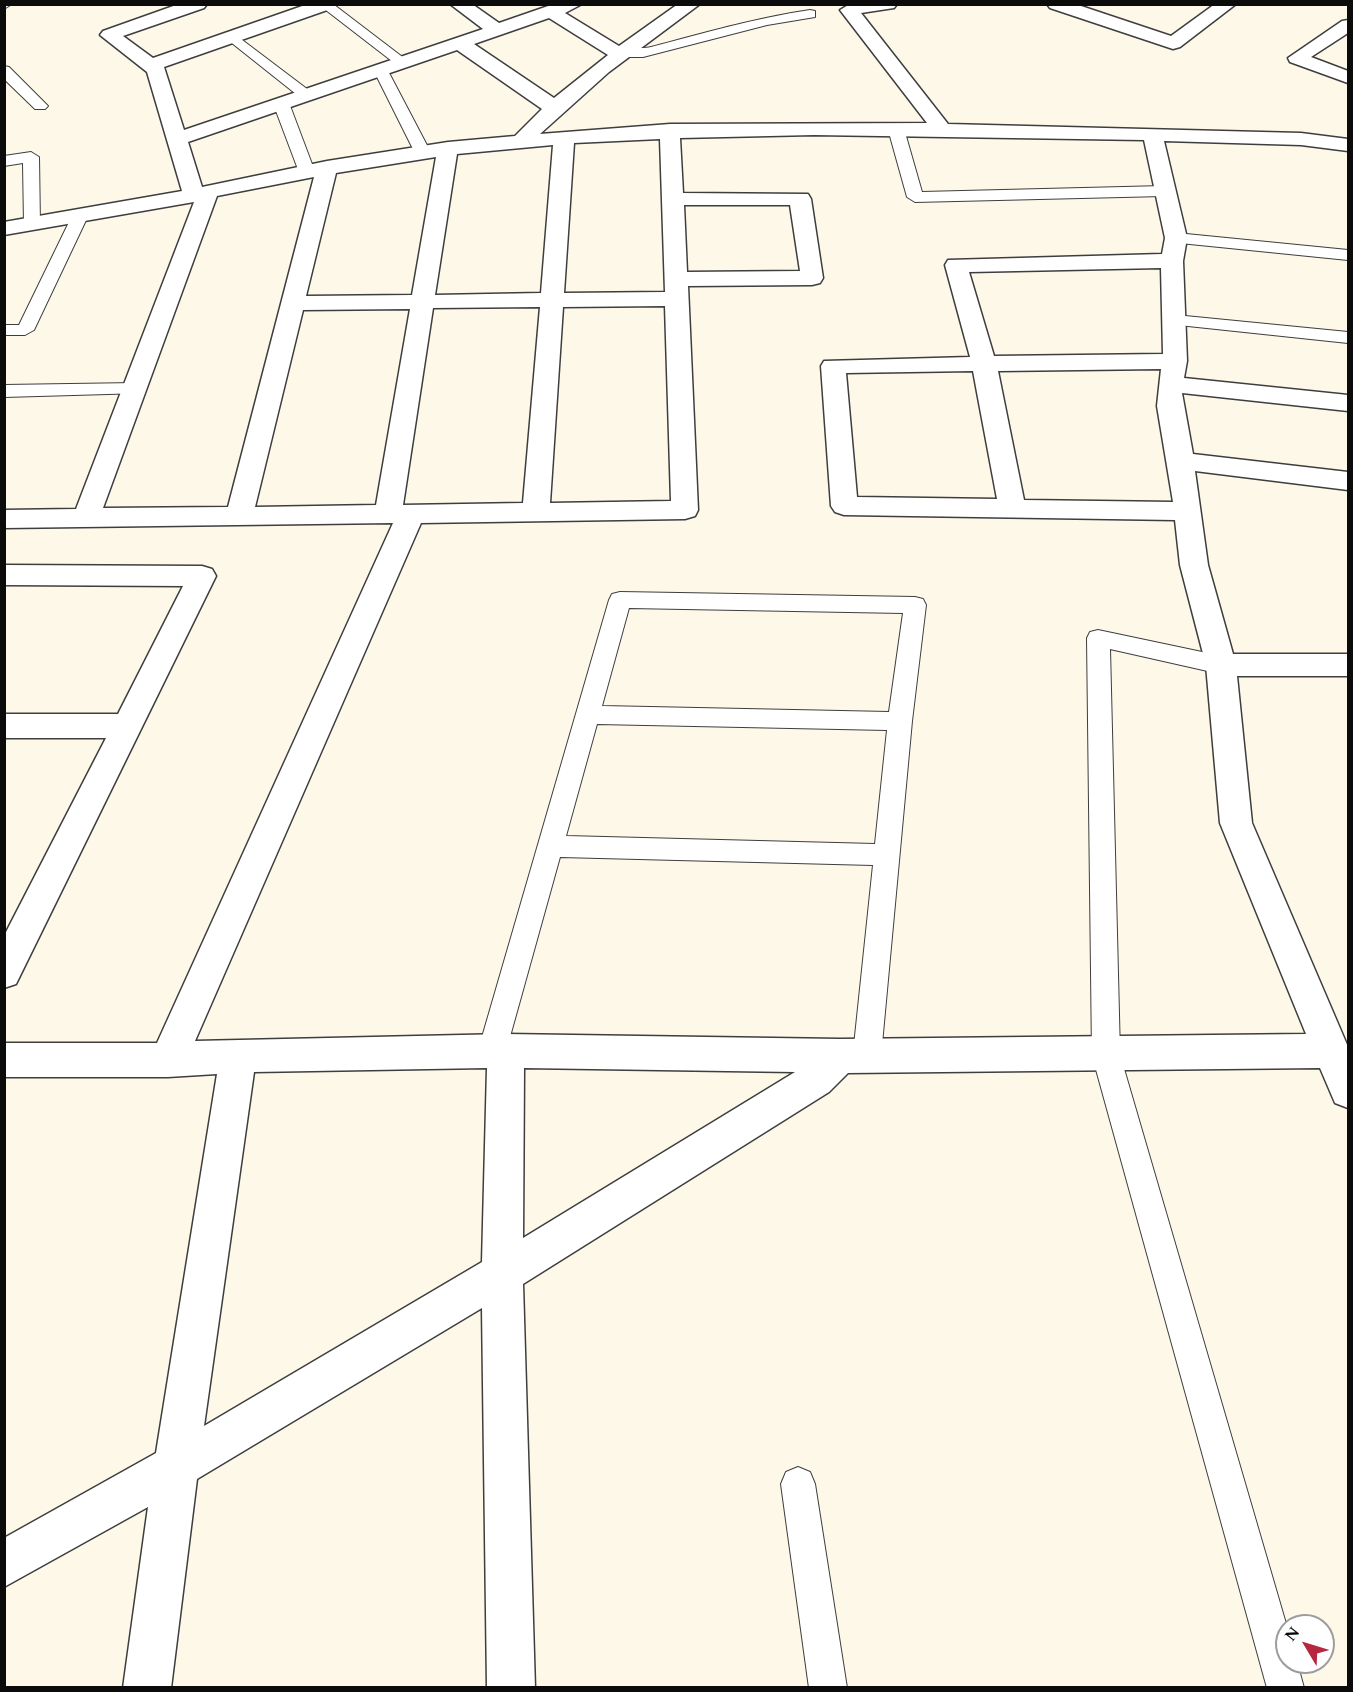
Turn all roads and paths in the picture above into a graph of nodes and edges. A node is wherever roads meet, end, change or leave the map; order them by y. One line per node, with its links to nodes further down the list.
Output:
1 (198, 4): 19 (street)
2 (459, 4): 14 (street)
3 (573, 4): 10 (street)
4 (691, 4): 17 (street)
5 (888, 4): 30 (street)
6 (1056, 4): 7 (street)
7 (1227, 4)
8 (326, 5): 15 (street); 18 (lane)
9 (752, 10): 12 (lane)
10 (551, 12): 14 (street); 17 (street)
11 (810, 14): 12 (lane)
12 (766, 21): 17 (lane)
13 (1348, 25): 22 (street)
14 (497, 30): 16 (street)
15 (233, 37): 19 (street); 23 (lane)
16 (460, 43): 18 (street); 26 (street)
17 (618, 53): 26 (street)
18 (402, 62): 20 (street)
19 (152, 65): 33 (street)
20 (380, 69): 23 (street); 38 (lane)
21 (6, 74): 25 (lane)
22 (1348, 77)
23 (306, 95): 24 (street)
24 (281, 103): 33 (street); 40 (lane)
25 (40, 106)
26 (553, 107): 35 (street)
27 (1348, 126): 34 (street)
28 (896, 129): 29 (street); 30 (street); 41 (lane)
29 (670, 130): 32 (street); 43 (street)
30 (944, 132): 31 (street)
31 (1153, 135): 34 (street); 41 (street)
32 (564, 138): 35 (street); 50 (street)
33 (176, 139): 42 (street)
34 (1301, 140): 36 (street)
35 (521, 141): 37 (street)
36 (1348, 145)
37 (448, 148): 38 (street); 51 (street)
38 (422, 151): 40 (street)
39 (4, 161): 45 (lane)
40 (317, 170): 42 (street); 52 (street)
41 (1164, 191): 47 (street)
42 (201, 194): 44 (street); 58 (street)
43 (672, 199): 49 (street); 49 (street)
44 (80, 216): 45 (street); 54 (lane)
45 (32, 225): 46 (street)
46 (4, 229)
47 (1174, 250): 48 (lane); 53 (street); 56 (street)
48 (1348, 255)
49 (676, 289): 50 (street); 64 (street)
50 (551, 299): 51 (street); 64 (street)
51 (423, 301): 52 (street); 66 (street)
52 (294, 303): 67 (street)
53 (1175, 320): 55 (lane); 57 (street)
54 (4, 330)
55 (1348, 338)
56 (984, 363): 57 (street); 63 (street); 63 (street)
57 (1173, 372): 60 (street); 61 (street)
58 (136, 389): 59 (lane); 68 (street)
59 (4, 391)
60 (1348, 403)
61 (1181, 461): 62 (street); 65 (street)
62 (1348, 481)
63 (1012, 508): 65 (street)
64 (536, 511): 66 (street)
65 (1186, 511): 71 (street)
66 (399, 514): 67 (street); 86 (street)
67 (238, 516): 68 (street)
68 (86, 518): 69 (street)
69 (4, 519)
70 (4, 575): 76 (street)
71 (1221, 665): 72 (street); 81 (street); 83 (lane)
72 (1348, 665)
73 (588, 715): 74 (lane); 74 (lane); 77 (lane)
74 (900, 721): 78 (lane)
75 (4, 726): 76 (street)
76 (129, 726): 79 (street)
77 (552, 846): 78 (lane); 80 (lane)
78 (887, 855): 84 (lane)
79 (4, 973)
80 (499, 1051): 82 (street); 84 (street); 88 (street)
81 (1332, 1051): 83 (street); 87 (street)
82 (238, 1055): 86 (street); 89 (street)
83 (1106, 1055): 84 (street); 95 (lane)
84 (853, 1056): 88 (street)
85 (4, 1060): 86 (street)
86 (168, 1060)
87 (1348, 1091)
88 (502, 1275): 89 (street); 93 (street)
89 (176, 1469): 91 (street); 92 (street)
90 (798, 1484): 94 (lane)
91 (4, 1564)
92 (147, 1688)
93 (511, 1688)
94 (828, 1688)
95 (1286, 1688)

